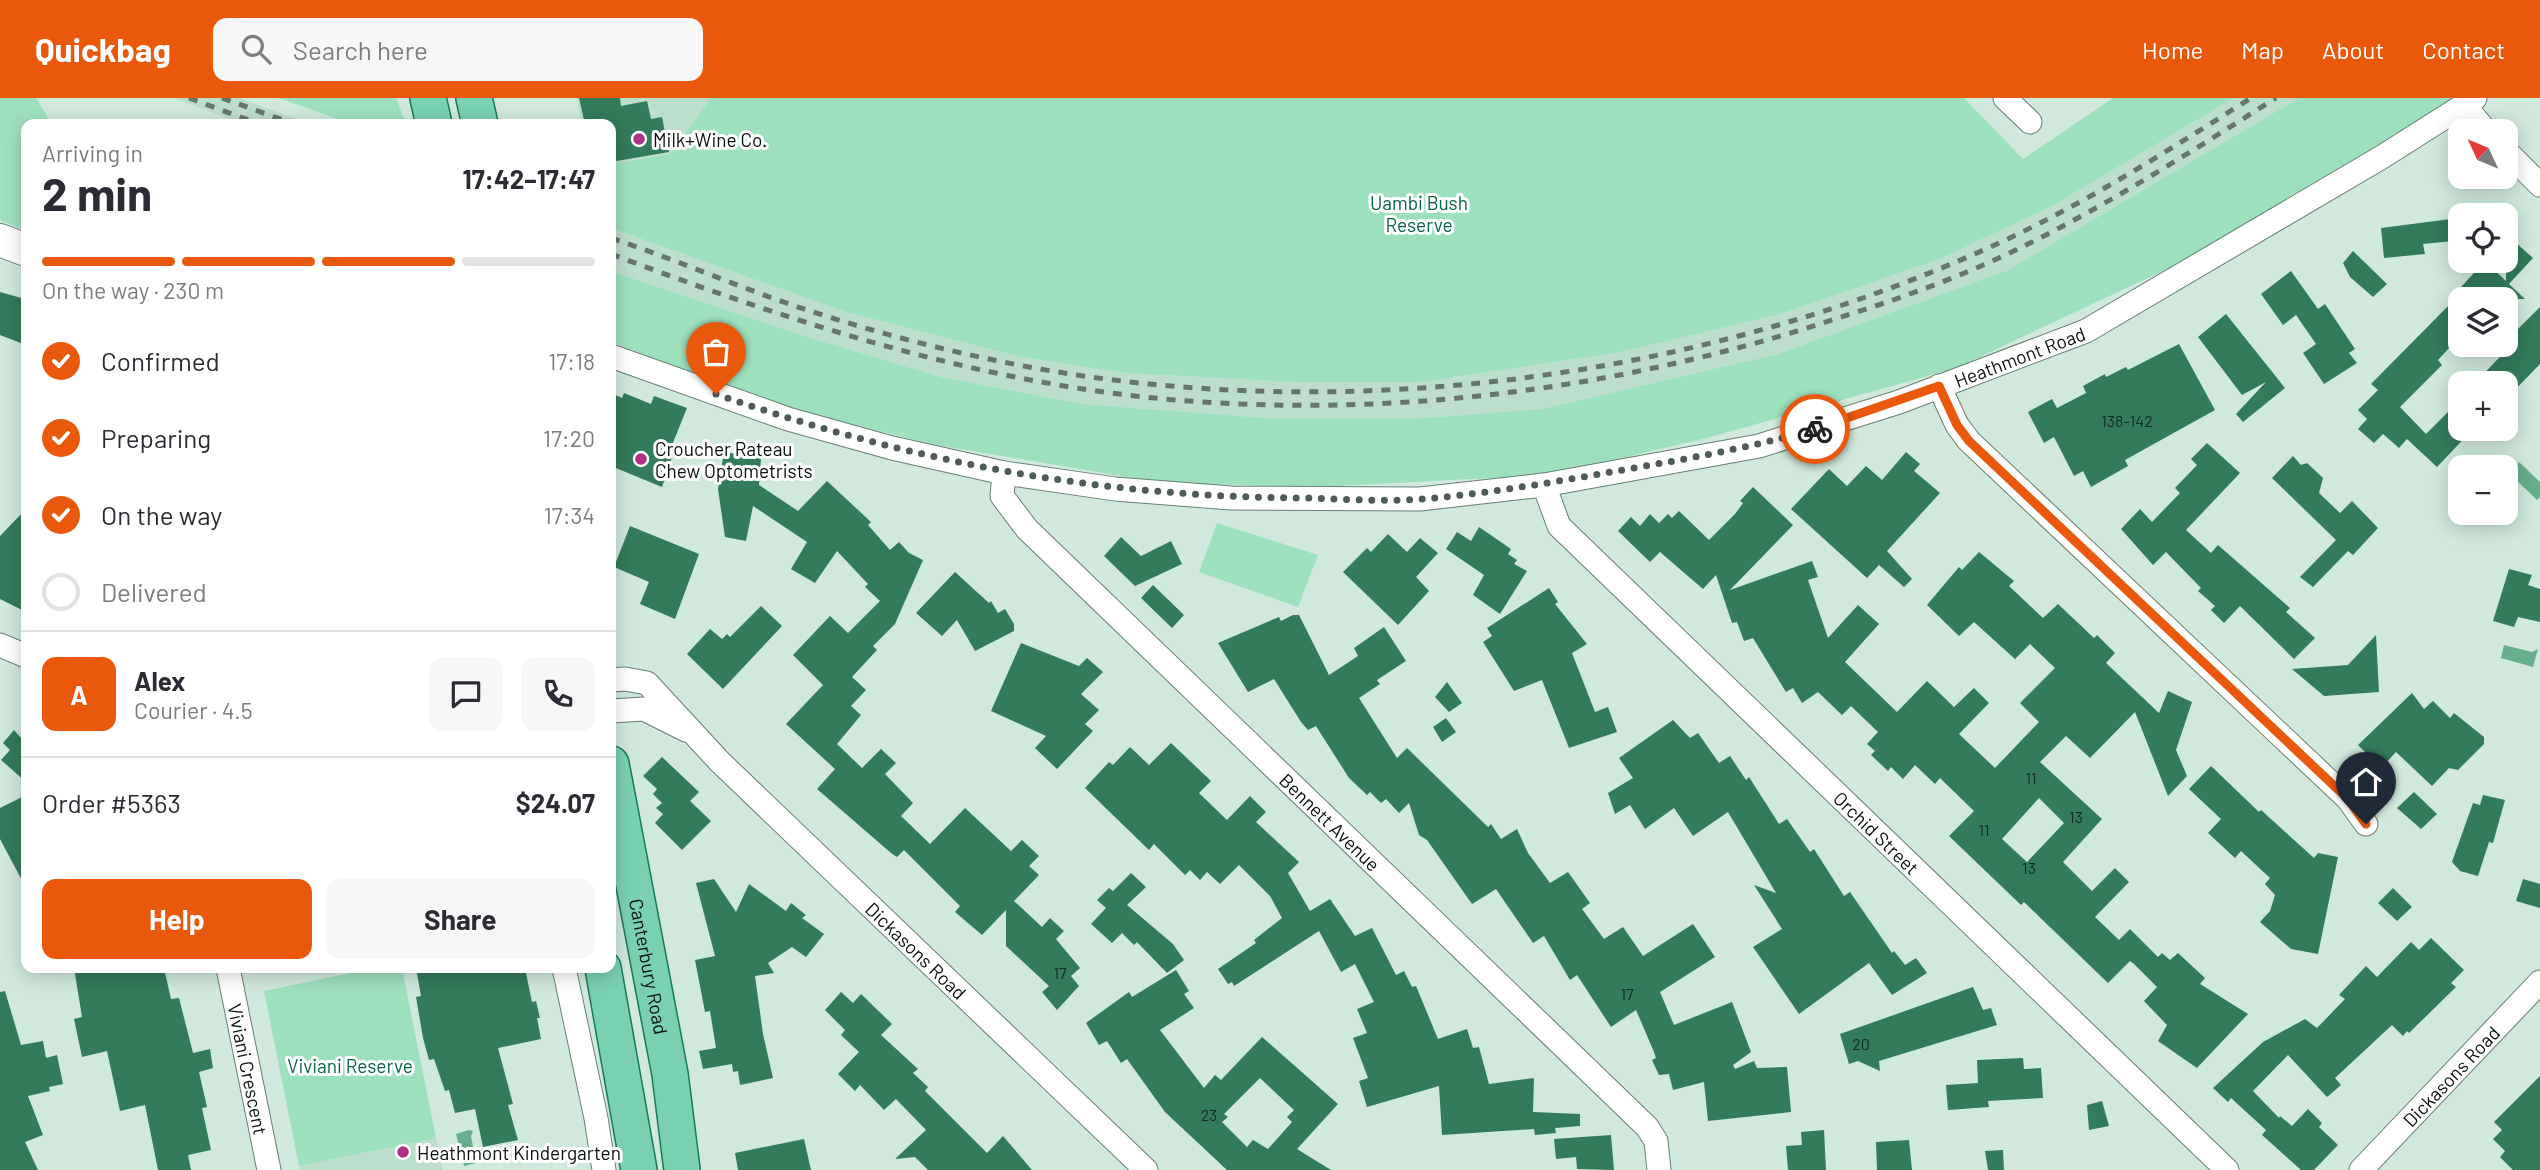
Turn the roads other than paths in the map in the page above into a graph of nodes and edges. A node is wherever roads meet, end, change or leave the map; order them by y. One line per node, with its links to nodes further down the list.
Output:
1 (474, 98): 4 (main road)
2 (2005, 98): 6 (street)
3 (2470, 102): 5 (street); 12 (street, Heathmont Road)
4 (479, 119)
5 (2479, 119)
6 (2031, 122)
7 (2518, 163): 8 (street)
8 (2540, 185)
9 (0, 240): 10 (street)
10 (21, 248)
11 (616, 358): 13 (street, Heathmont Road)
12 (1939, 386): 14 (street, Heathmont Road); 23 (street)
13 (1004, 473): 14 (street, Heathmont Road); 33 (street, Bennett Avenue)
14 (1544, 485): 34 (street, Orchid Street)
15 (0, 645): 16 (street)
16 (21, 654)
17 (616, 680): 18 (street)
18 (647, 683): 19 (street); 21 (street, Dickasons Road)
19 (644, 709): 20 (street); 21 (street, Dickasons Road)
20 (616, 711)
21 (689, 732): 32 (street, Dickasons Road)
22 (616, 790): 31 (main road, Canterbury Road)
23 (2366, 824)
24 (229, 973): 28 (street, Viviani Crescent)
25 (565, 973): 29 (street)
26 (604, 973): 30 (main road)
27 (2540, 982): 35 (street, Dickasons Road)
28 (269, 1170)
29 (604, 1170)
30 (639, 1170)
31 (682, 1170)
32 (1146, 1170)
33 (1659, 1170)
34 (2227, 1170)
35 (2361, 1170)

